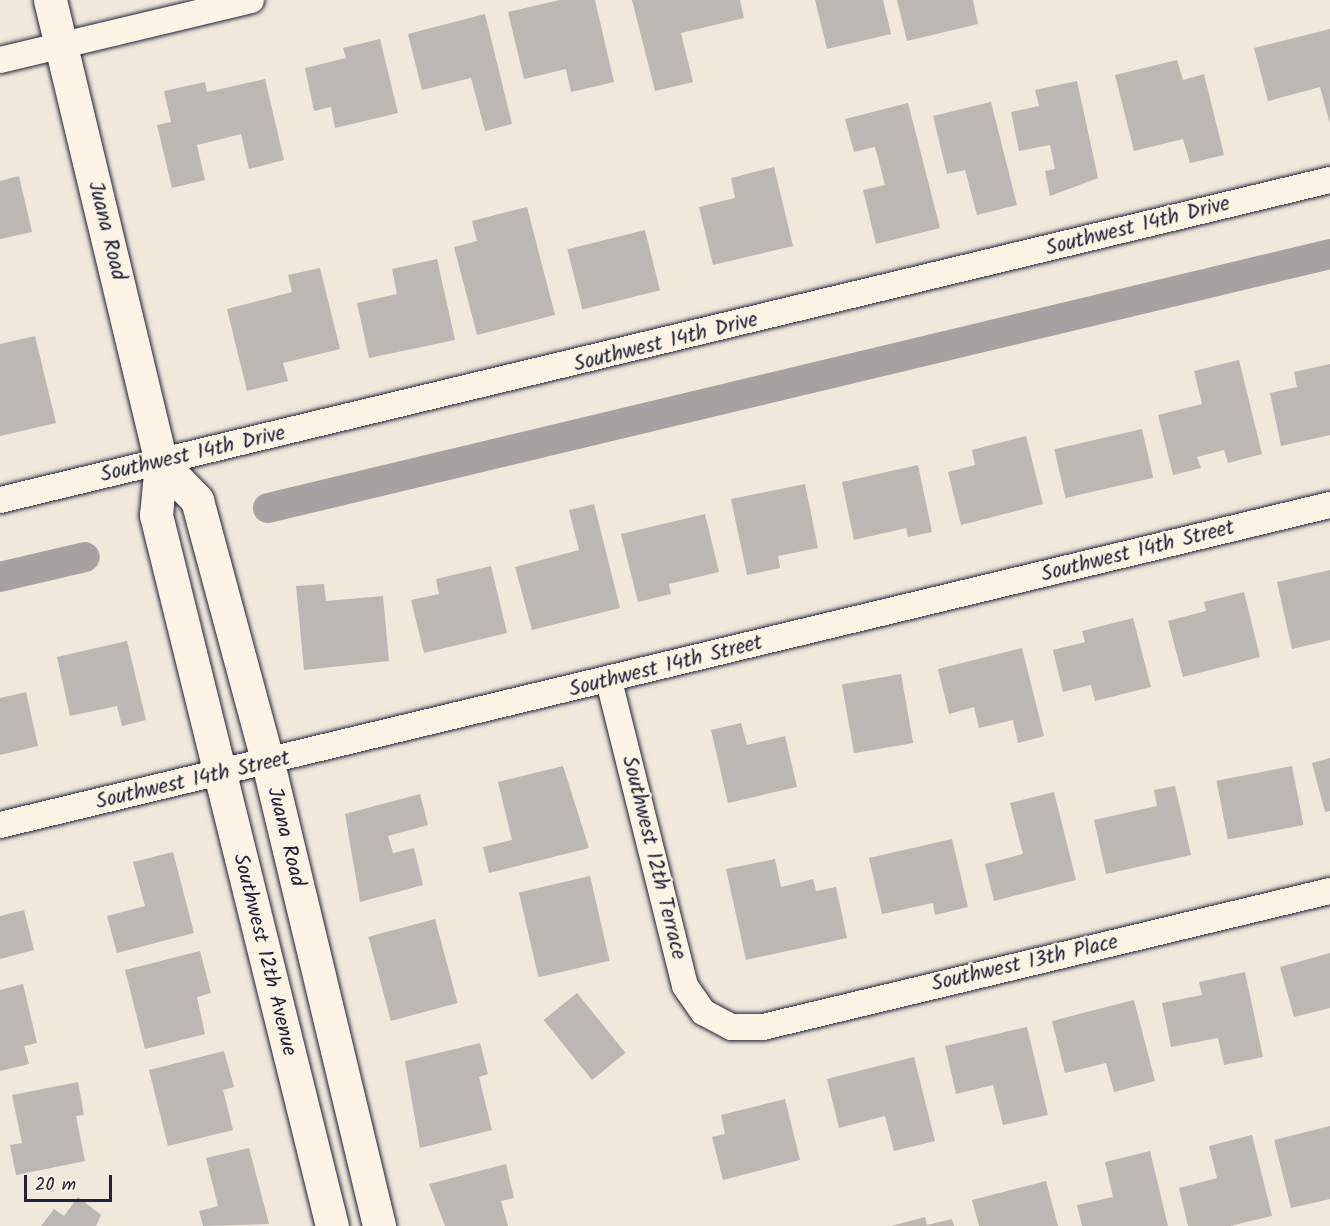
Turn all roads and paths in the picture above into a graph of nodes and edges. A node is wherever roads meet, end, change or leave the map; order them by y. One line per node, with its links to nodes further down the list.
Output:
1 (50, 0): 3 (street, Juana Road)
2 (250, 0): 3 (street)
3 (61, 46): 4 (street); 6 (street, Juana Road)
4 (0, 60)
5 (1330, 180): 6 (street, Southwest 14th Drive)
6 (161, 463): 7 (street, Southwest 14th Drive); 10 (street, Juana Road); 11 (street, Juana Road)
7 (0, 500)
8 (1330, 505): 9 (street, Southwest 14th Street)
9 (609, 681): 11 (street, Southwest 14th Street); 15 (street, Southwest 12th Terrace)
10 (198, 684): 12 (street, Southwest 12th Avenue)
11 (268, 763): 12 (street, Southwest 14th Street); 17 (street, Juana Road)
12 (219, 775): 13 (street, Southwest 14th Street); 16 (street, Southwest 12th Avenue)
13 (0, 825)
14 (1330, 891): 15 (street, Southwest 13th Place)
15 (720, 1021)
16 (332, 1226)
17 (379, 1226)

